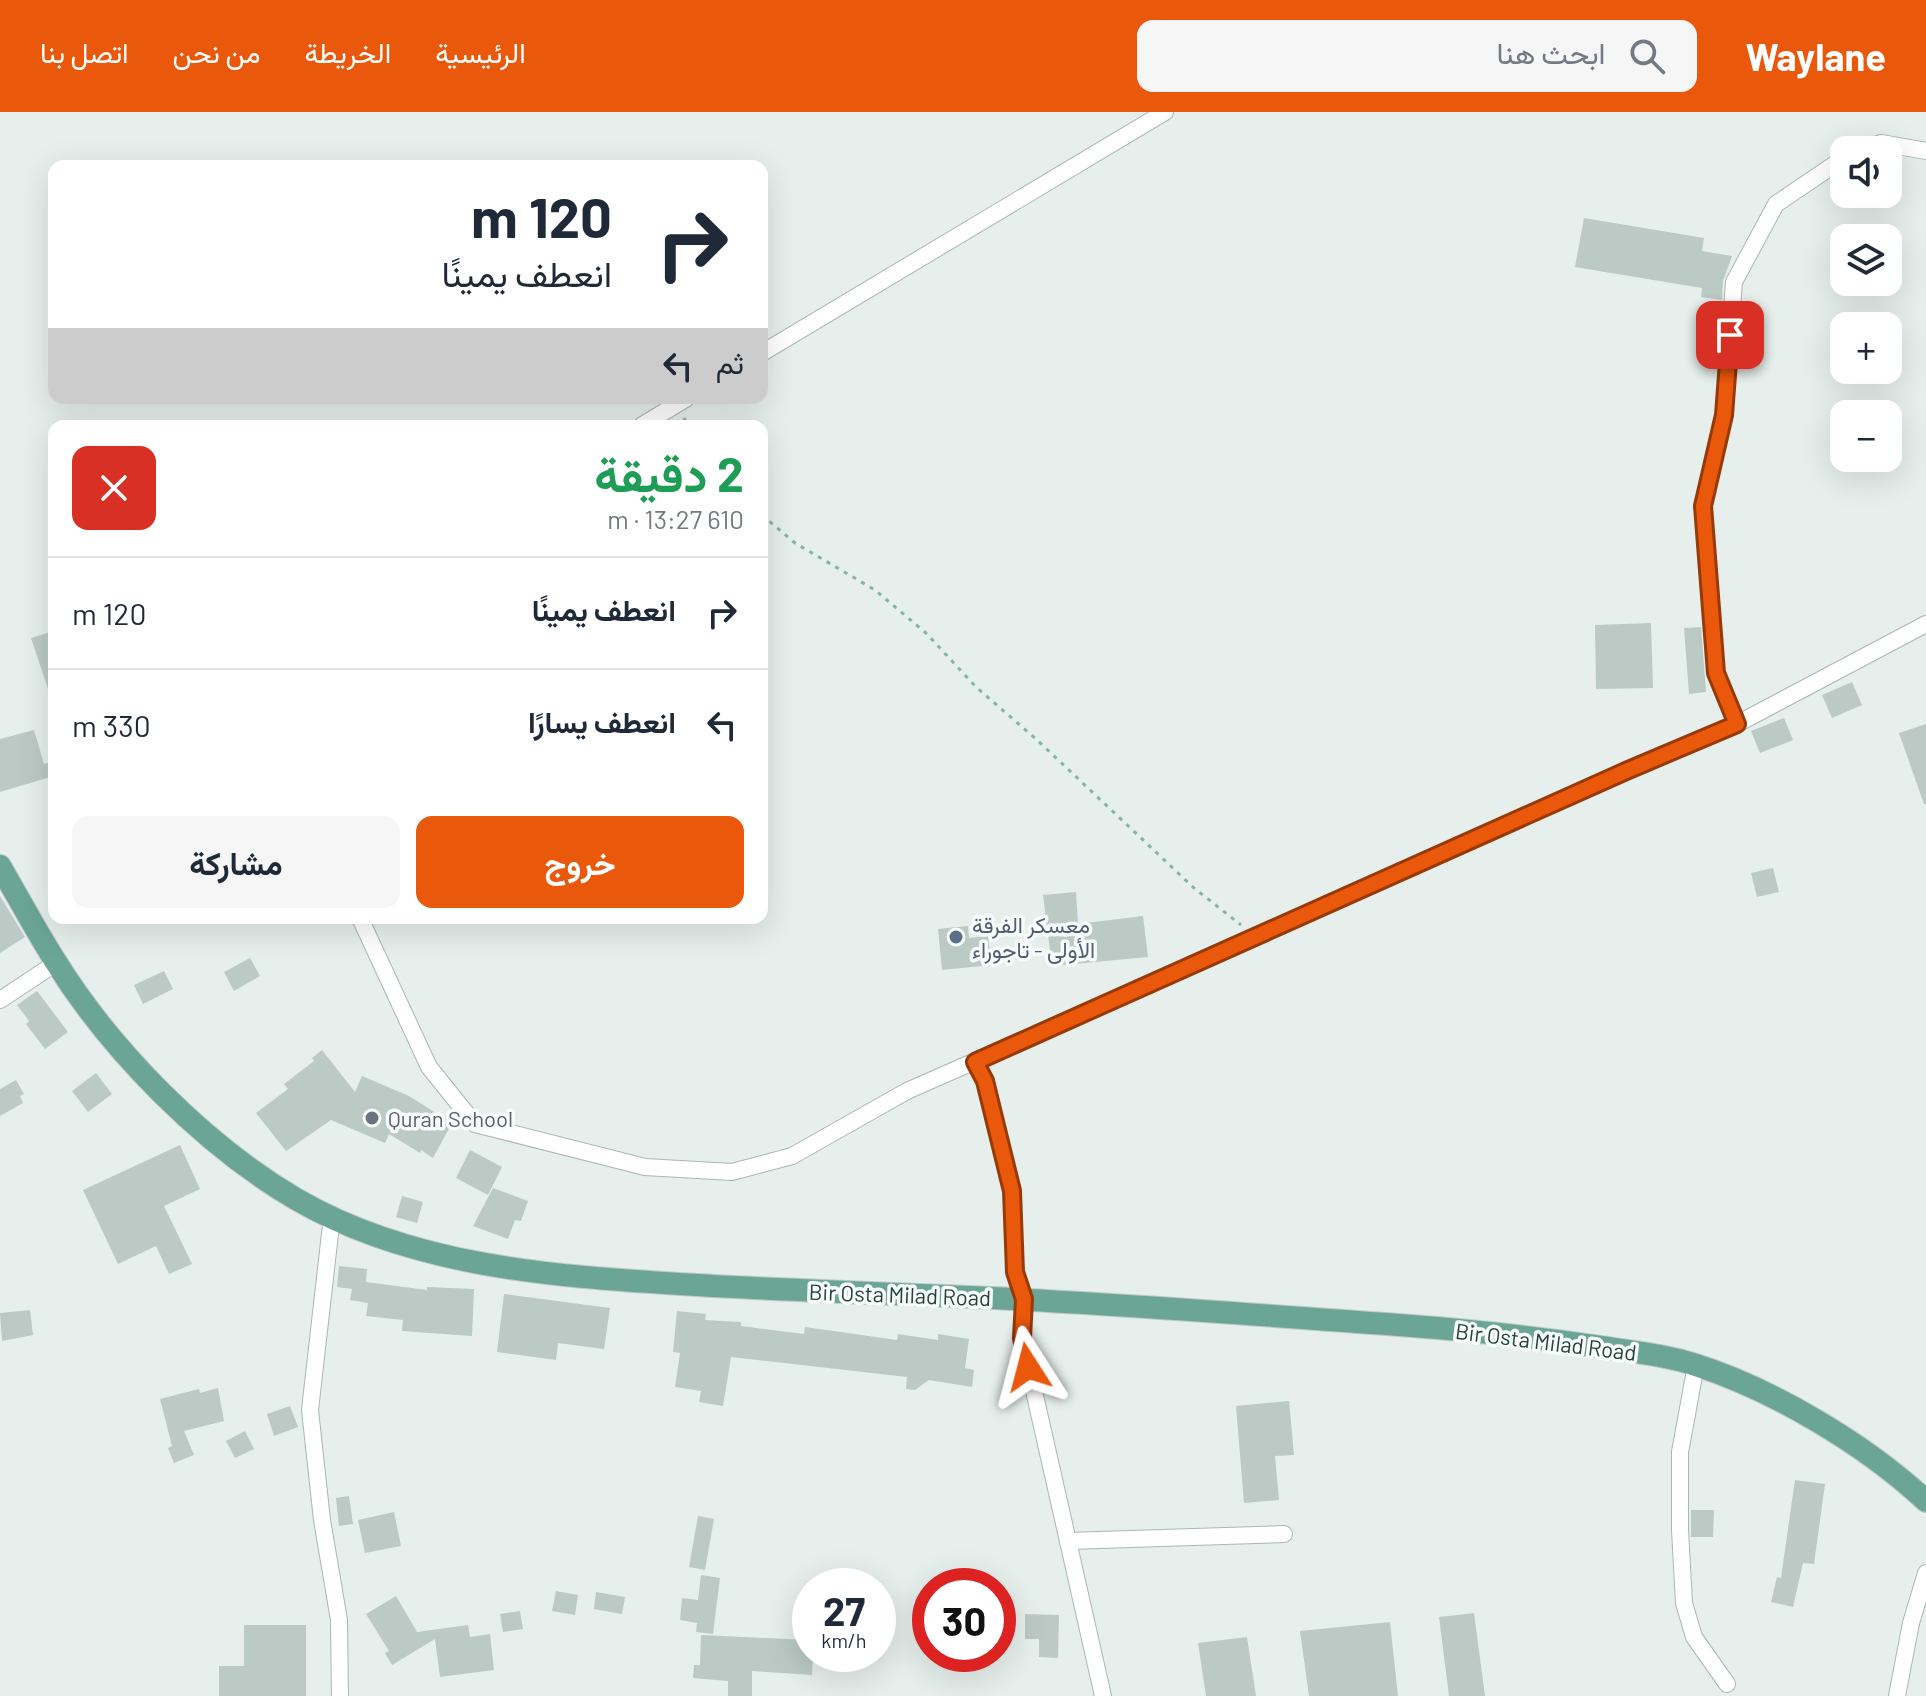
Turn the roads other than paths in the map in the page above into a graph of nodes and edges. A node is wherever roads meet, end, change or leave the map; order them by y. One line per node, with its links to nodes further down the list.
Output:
1 (1165, 112): 5 (street)
2 (1902, 147): 3 (street)
3 (1926, 151)
4 (1830, 167): 9 (street)
5 (768, 349)
6 (677, 404): 7 (street)
7 (651, 420)
8 (1926, 624): 9 (street)
9 (1737, 724): 14 (street)
10 (0, 866): 12 (main road, Bir Osta Milad Road)
11 (363, 924): 14 (street)
12 (56, 963): 13 (street); 15 (main road, Bir Osta Milad Road)
13 (0, 1000)
14 (975, 1062): 16 (street)
15 (332, 1216): 16 (main road, Bir Osta Milad Road); 23 (street)
16 (1024, 1299): 17 (main road, Bir Osta Milad Road); 20 (street)
17 (1696, 1365): 18 (main road, Bir Osta Milad Road); 22 (street)
18 (1926, 1501)
19 (1284, 1534): 20 (street)
20 (1068, 1541): 24 (street)
21 (1926, 1573): 25 (street)
22 (1727, 1684)
23 (340, 1696)
24 (1103, 1696)
25 (1897, 1696)

